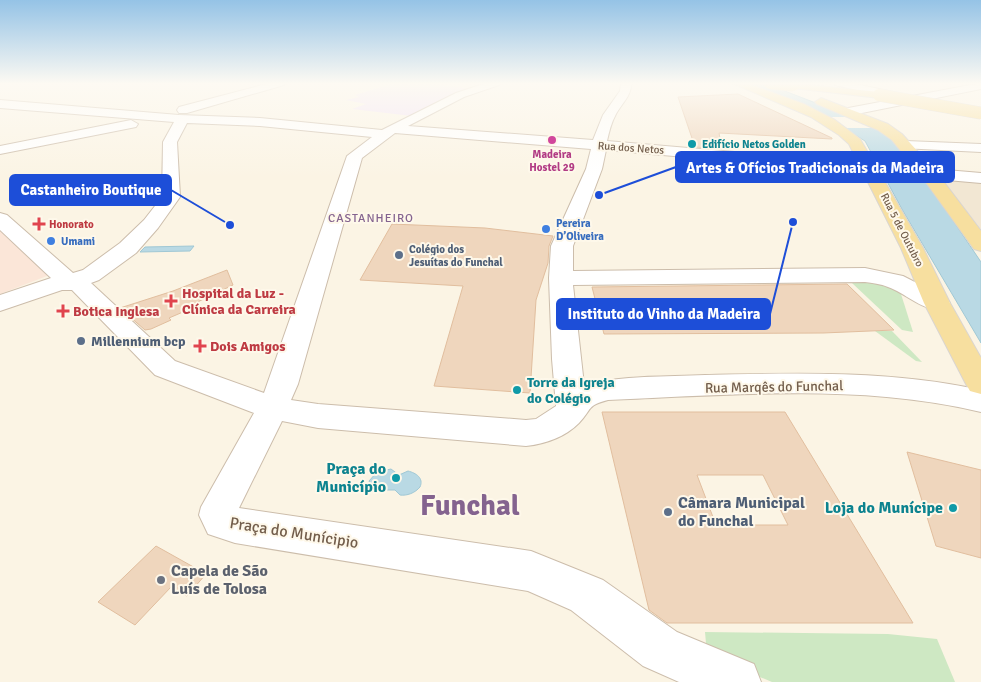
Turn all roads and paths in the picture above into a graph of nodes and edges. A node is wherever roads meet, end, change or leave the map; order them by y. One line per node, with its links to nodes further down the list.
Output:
1 (144, 115): 7 (street)
2 (177, 115): 7 (street)
3 (421, 115): 10 (street)
4 (609, 115): 12 (street)
5 (814, 115): 9 (main road, Rua 5 de Outubro)
6 (854, 115): 8 (main road)
7 (173, 117): 10 (street, Rua dos Netos); 14 (street); 21 (street)
8 (868, 121): 9 (main road); 11 (main road)
9 (831, 122): 15 (main road, Rua 5 de Outubro)
10 (388, 132): 12 (street, Rua dos Netos); 27 (street)
11 (906, 144): 13 (street); 16 (main road)
12 (599, 146): 15 (street, Rua dos Netos); 20 (street)
13 (981, 148)
14 (0, 150)
15 (869, 169): 16 (street, Rua dos Netos); 23 (main road, Rua 5 de Outubro)
16 (928, 174): 17 (street, Rua dos Netos); 19 (main road)
17 (981, 178)
18 (0, 219): 21 (street)
19 (981, 245)
20 (561, 278): 23 (street); 26 (street)
21 (69, 282): 22 (street); 27 (street)
22 (0, 303)
23 (937, 303): 24 (main road, Rua 5 de Outubro)
24 (981, 384)
25 (981, 401): 26 (street, Rua Marqês do Funchal)
26 (572, 407): 27 (street)
27 (272, 408): 28 (street, Praça do Munícipio)
28 (736, 682)

